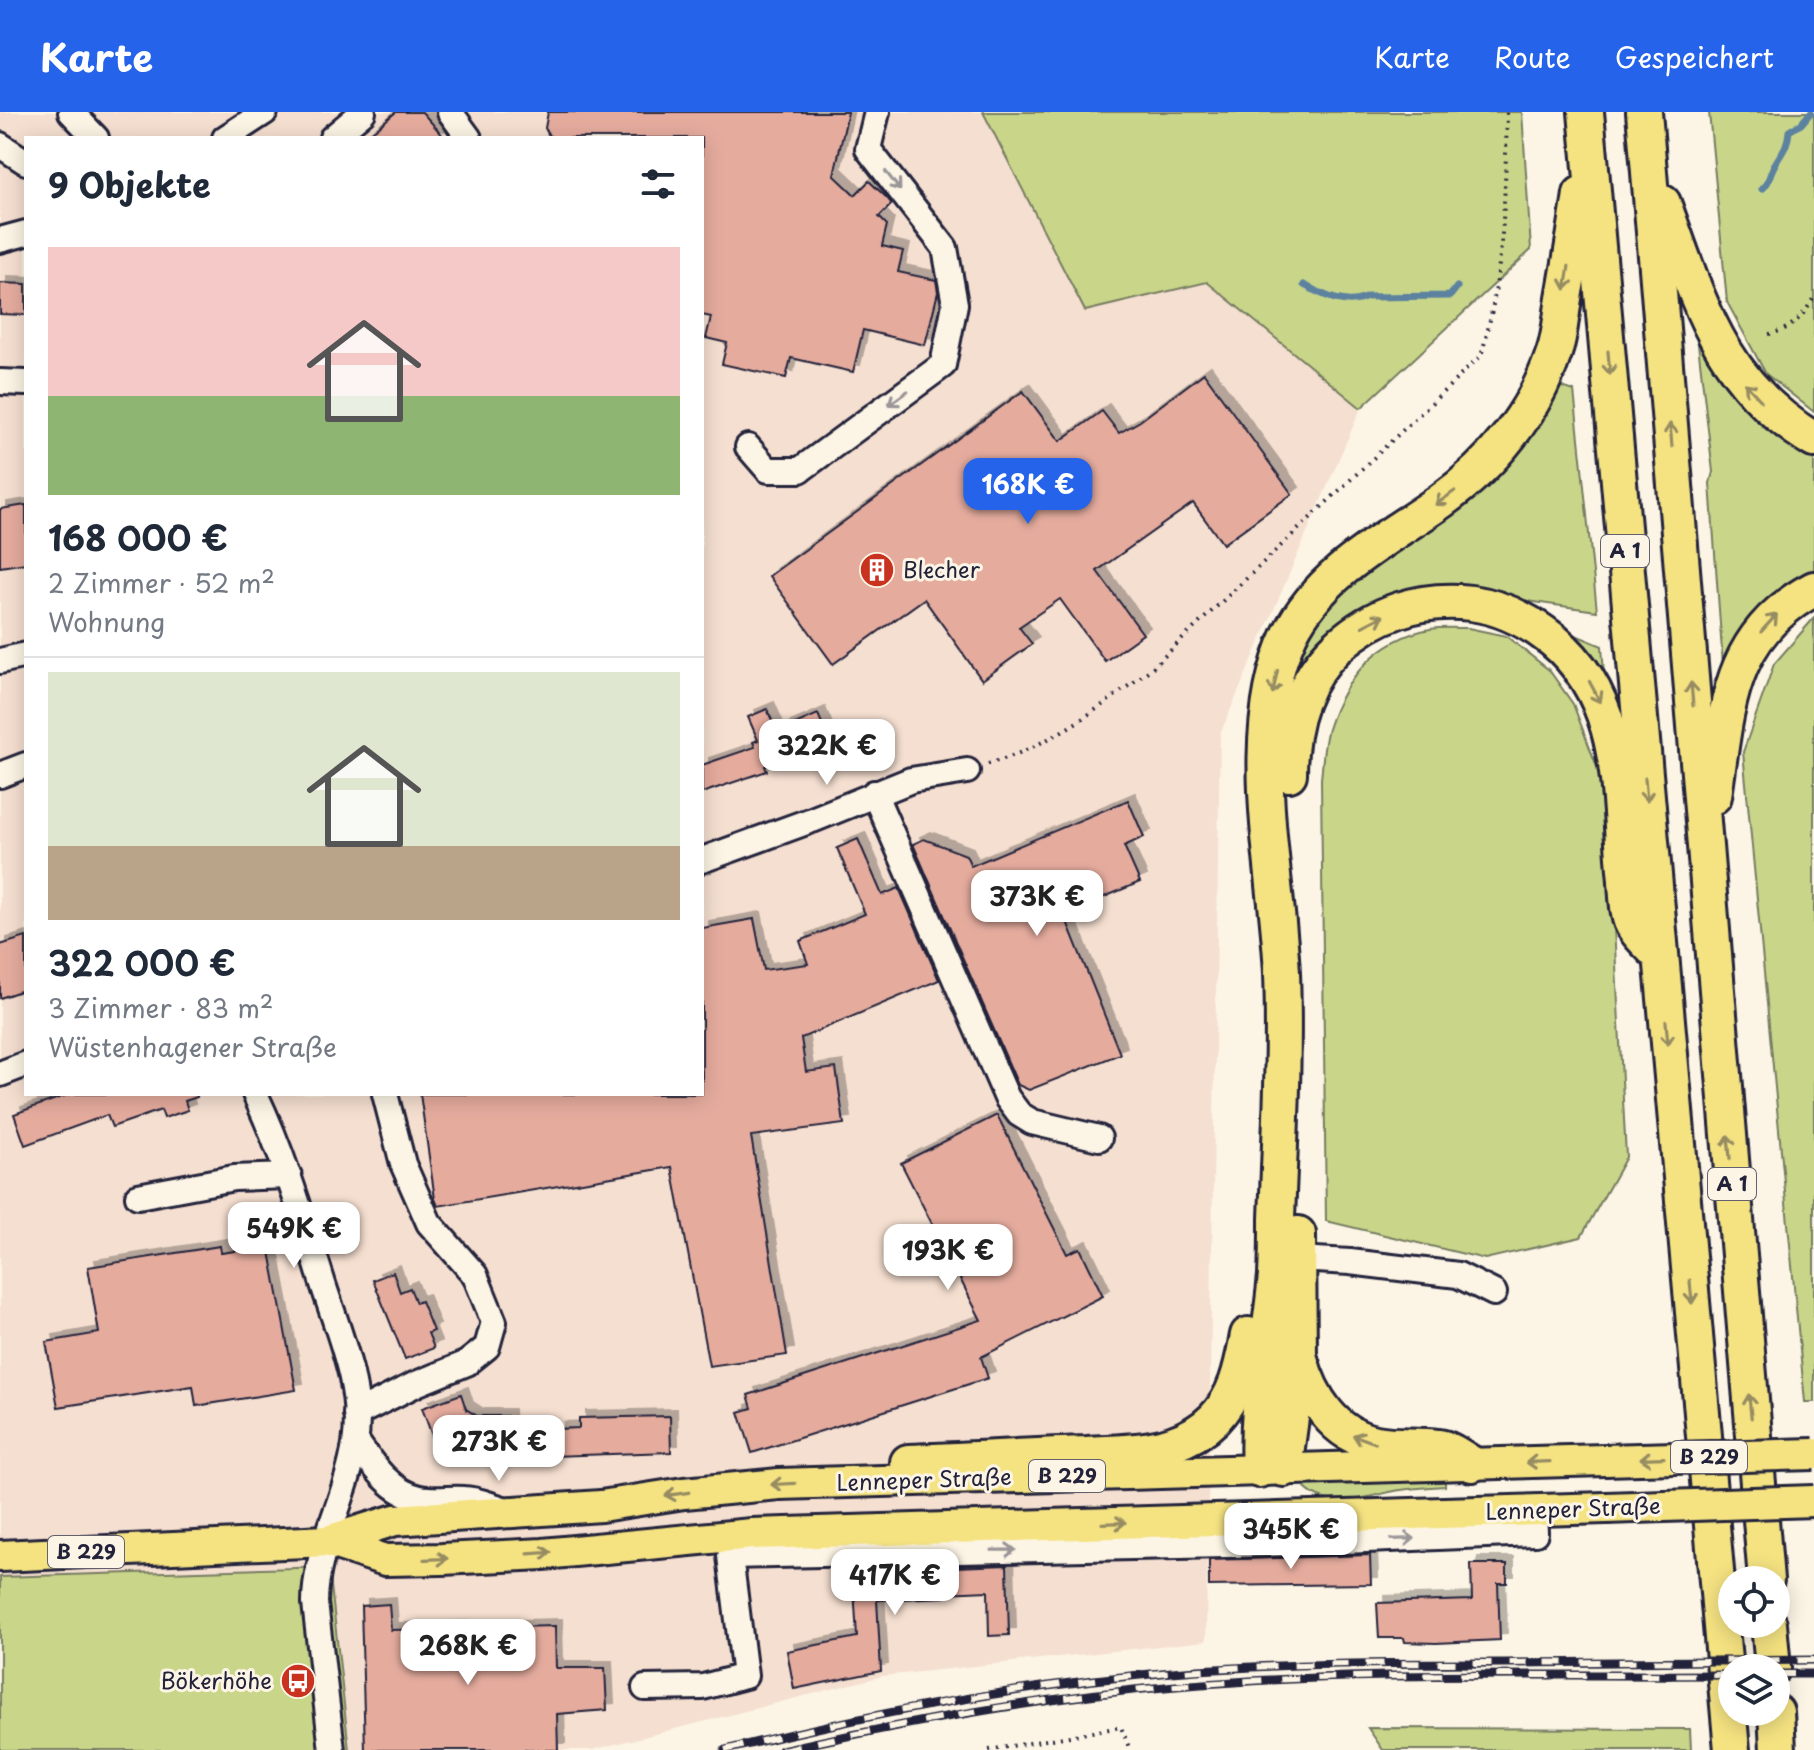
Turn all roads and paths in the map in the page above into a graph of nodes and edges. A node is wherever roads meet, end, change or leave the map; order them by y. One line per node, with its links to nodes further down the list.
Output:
1 (71, 112): 9 (street)
2 (265, 112): 10 (street)
3 (363, 112): 11 (street)
4 (450, 112): 12 (street)
5 (877, 112): 24 (street, one-way to 24)
6 (1507, 112): 29 (path)
7 (1586, 112): 14 (highway, A 1)
8 (1644, 112): 16 (highway, A 1)
9 (94, 136)
10 (228, 136)
11 (334, 136)
12 (468, 136)
13 (0, 145): 15 (street)
14 (1589, 146): 34 (highway, A 1, one-way to 34); 42 (highway, one-way to 42)
15 (24, 161)
16 (1649, 166): 23 (highway, one-way to 16); 32 (highway, A 1, one-way to 16)
17 (24, 234): 18 (street)
18 (0, 240)
19 (1814, 297): 20 (path)
20 (1769, 334)
21 (0, 382): 22 (street)
22 (24, 383)
23 (1814, 440)
24 (748, 447)
25 (1814, 589): 32 (highway, one-way to 25)
26 (24, 655): 27 (street)
27 (0, 661)
28 (24, 766): 30 (street)
29 (967, 771): 31 (street)
30 (0, 775)
31 (874, 793): 33 (street); 39 (street)
32 (1705, 855): 58 (highway, A 1, one-way to 32)
33 (704, 859)
34 (1660, 956): 42 (highway, one-way to 34); 64 (highway, A 1, one-way to 64)
35 (24, 1065): 36 (street)
36 (0, 1074)
37 (256, 1096): 40 (street)
38 (386, 1096): 45 (street)
39 (1099, 1138)
40 (289, 1176): 41 (street); 45 (street)
41 (138, 1196)
42 (1287, 1267): 43 (street); 44 (highway); 48 (highway); 50 (highway)
43 (1494, 1293)
44 (1299, 1359): 49 (highway, one-way to 44); 50 (highway)
45 (356, 1414): 46 (street)
46 (356, 1441): 54 (street); 56 (street)
47 (1814, 1454): 49 (main road, Lenneper Straße / B 229, one-way to 49, bridge)
48 (908, 1462): 51 (main road)
49 (1472, 1464): 50 (main road, Lenneper Straße / B 229)
50 (1272, 1470): 51 (main road, Lenneper Straße / B 229); 55 (main road)
51 (875, 1481): 54 (main road, Lenneper Straße / B 229, one-way to 54)
52 (1814, 1501): 53 (main road, Lenneper Straße / B 229, bridge)
53 (1534, 1510): 55 (main road, Lenneper Straße / B 229); 59 (street, one-way to 53)
54 (518, 1513): 56 (main road, Lenneper Straße / B 229)
55 (1271, 1518): 56 (main road, Lenneper Straße / B 229, one-way to 55)
56 (327, 1541): 57 (main road, Lenneper Straße / B 229); 61 (street)
57 (0, 1556)
58 (1765, 1566)
59 (645, 1688)
60 (1777, 1726): 65 (highway)
61 (332, 1750)
62 (989, 1750): 63 (path)
63 (1130, 1750)
64 (1732, 1750)
65 (1778, 1750)

